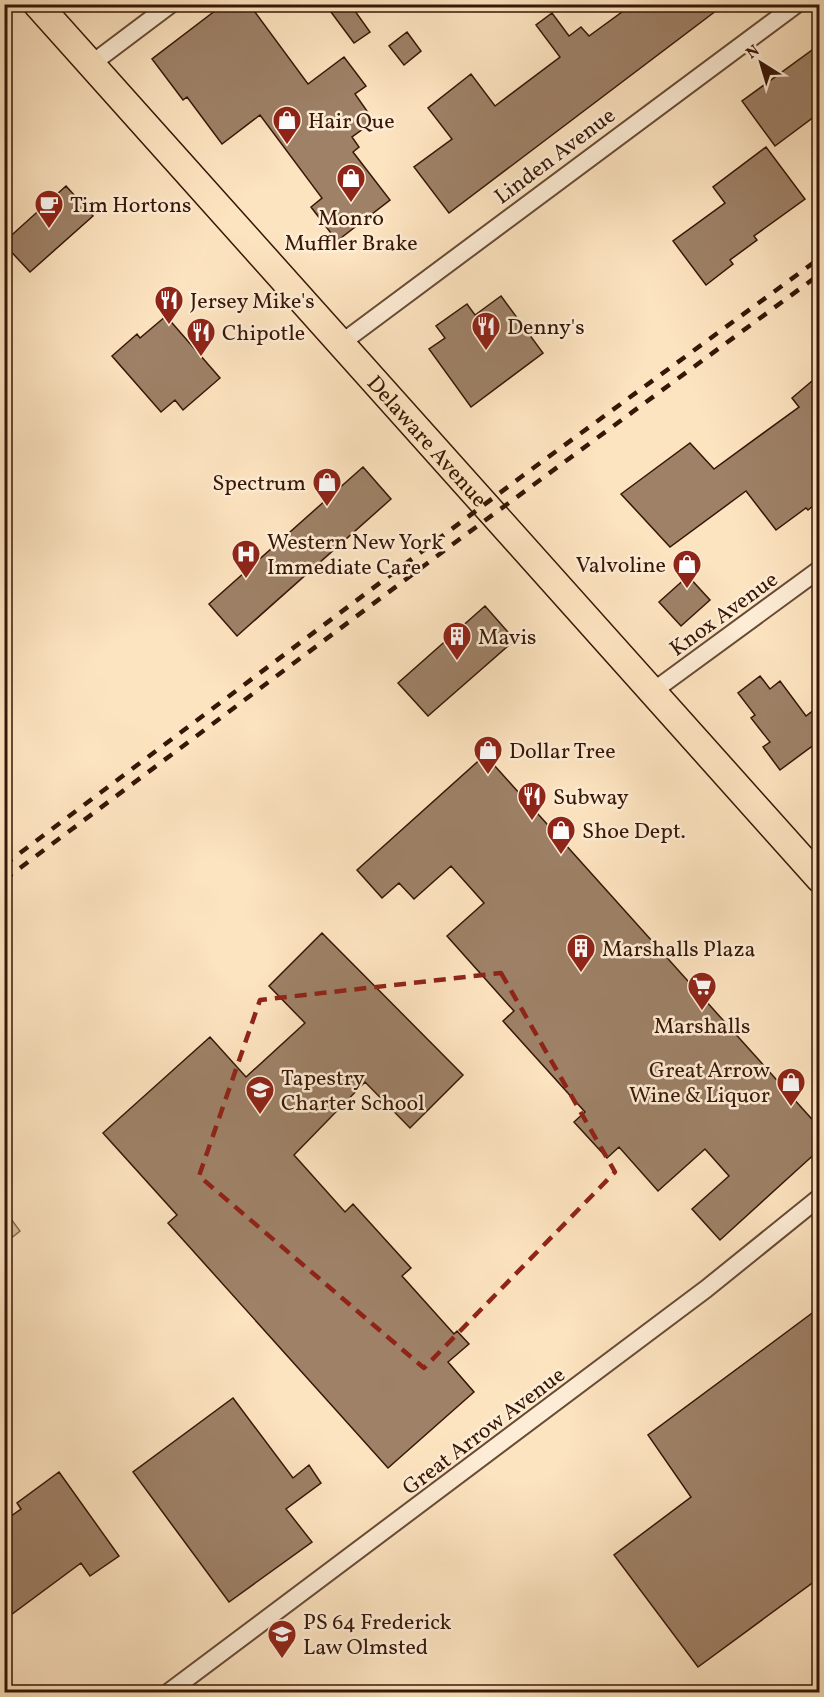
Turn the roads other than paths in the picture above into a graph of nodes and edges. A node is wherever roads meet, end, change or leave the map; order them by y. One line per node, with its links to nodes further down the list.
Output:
1 (37, 4): 4 (main road, Delaware Avenue)
2 (171, 4): 4 (street)
3 (797, 4): 5 (street, Linden Avenue)
4 (90, 64): 5 (main road, Delaware Avenue)
5 (339, 344): 7 (main road, Delaware Avenue)
6 (819, 569): 7 (street, Knox Avenue)
7 (652, 692): 8 (main road, Delaware Avenue)
8 (819, 879)
9 (819, 1197): 10 (street, Great Arrow Avenue)
10 (170, 1692)

